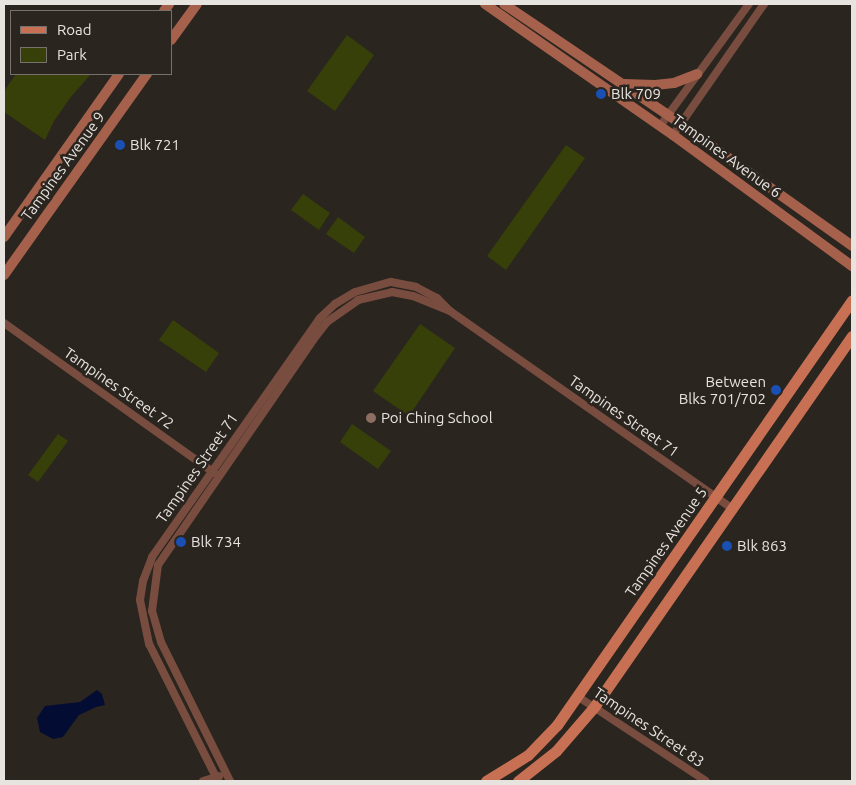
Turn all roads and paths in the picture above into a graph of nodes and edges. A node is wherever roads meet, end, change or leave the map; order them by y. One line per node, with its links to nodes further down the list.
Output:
1 (197, 4): 6 (street)
2 (485, 4): 13 (street, Tampines Avenue 6)
3 (504, 4): 10 (street, Tampines Avenue 6)
4 (749, 4): 7 (street)
5 (764, 4): 12 (street)
6 (172, 39)
7 (697, 74): 10 (street); 11 (street)
8 (118, 75): 15 (street, Tampines Avenue 9)
9 (146, 75): 18 (street, Tampines Avenue 9)
10 (623, 84): 11 (street, Tampines Avenue 6)
11 (668, 115): 12 (street, Tampines Avenue 6); 13 (street)
12 (680, 124): 14 (street); 16 (street, Tampines Avenue 6)
13 (660, 126): 14 (street, Tampines Avenue 6)
14 (673, 135): 17 (street, Tampines Avenue 6)
15 (4, 237)
16 (852, 246)
17 (852, 266)
18 (4, 275)
19 (852, 300): 23 (main road, Tampines Avenue 5)
20 (4, 323): 22 (street, Tampines Street 72)
21 (852, 336): 24 (main road)
22 (215, 473): 23 (street, Tampines Street 71); 27 (street, Tampines Street 71); 28 (street, Tampines Street 71)
23 (716, 497): 24 (street, Tampines Street 71); 25 (main road, Tampines Avenue 5)
24 (732, 509): 26 (main road)
25 (577, 696): 26 (street, Tampines Street 83); 30 (main road, Tampines Avenue 5)
26 (594, 707): 31 (main road); 32 (street, Tampines Street 83)
27 (228, 778): 28 (street)
28 (217, 779): 29 (street)
29 (203, 781)
30 (486, 781)
31 (518, 781)
32 (706, 781)

